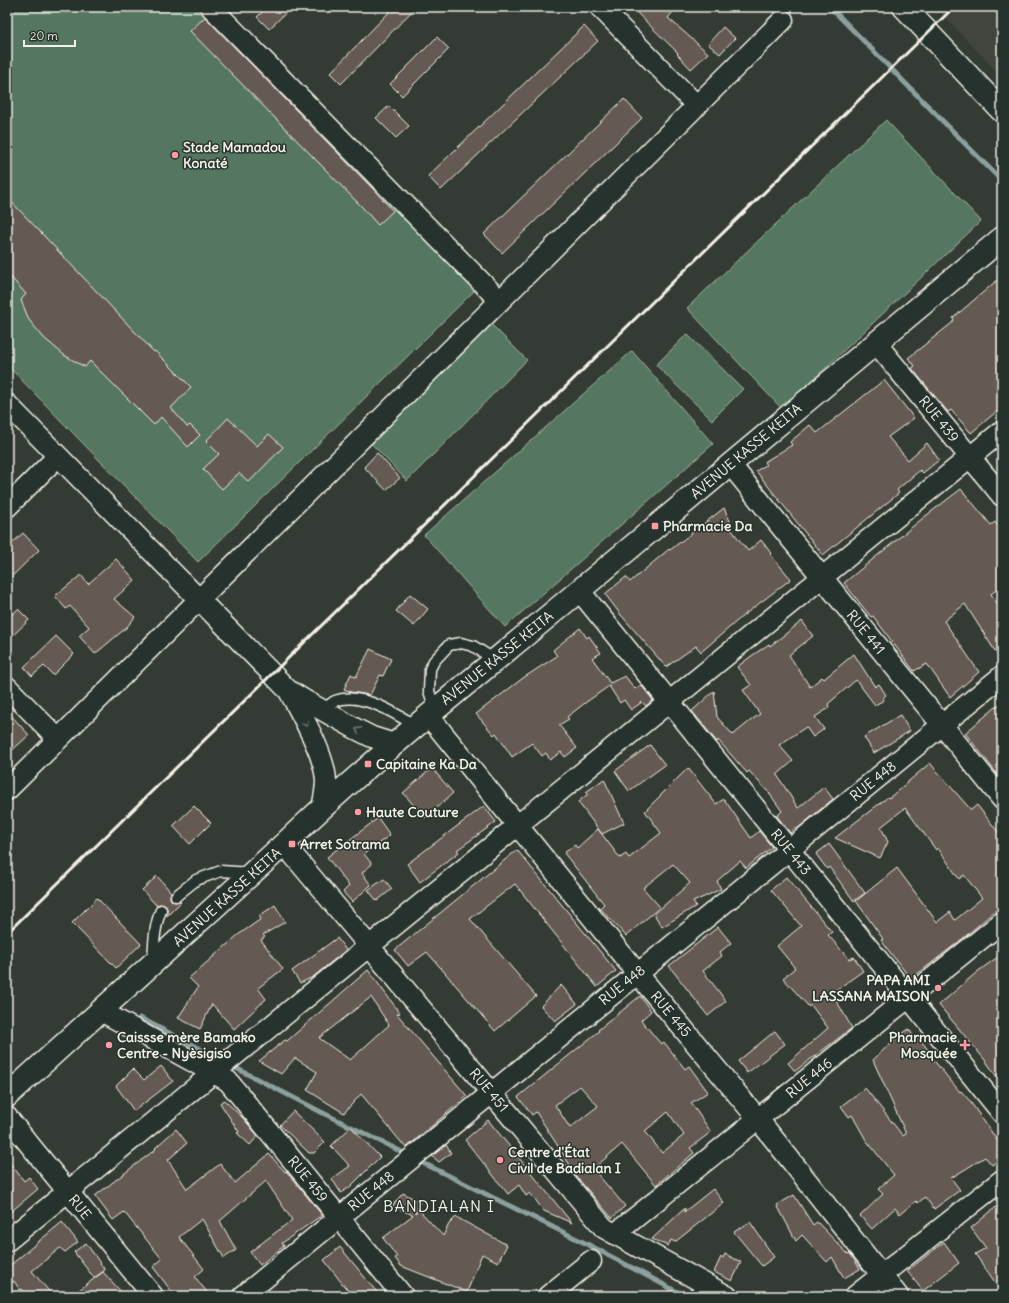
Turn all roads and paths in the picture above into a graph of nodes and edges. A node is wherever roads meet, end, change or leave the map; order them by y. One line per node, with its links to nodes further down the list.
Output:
1 (600, 7): 5 (street)
2 (904, 7): 6 (main road)
3 (219, 10): 8 (street)
4 (782, 20): 5 (street)
5 (697, 106): 8 (street)
6 (1002, 111)
7 (1002, 238): 9 (main road, AVENUE KASSE KEITA)
8 (500, 301): 19 (street)
9 (876, 342): 13 (street, RUE 439); 14 (main road, AVENUE KASSE KEITA)
10 (7, 404): 12 (street)
11 (1002, 431): 13 (street)
12 (58, 456): 16 (street); 19 (street)
13 (970, 457): 15 (street, RUE 439); 17 (street)
14 (730, 464): 17 (street, RUE 441); 18 (main road, AVENUE KASSE KEITA)
15 (1002, 496)
16 (7, 506)
17 (822, 577): 24 (street); 27 (street, RUE 441)
18 (579, 590): 20 (main road, AVENUE KASSE KEITA); 24 (street, RUE 443)
19 (199, 599): 23 (street); 28 (street)
20 (495, 660): 26 (main road, AVENUE KASSE KEITA); 26 (lane)
21 (1002, 676): 27 (street, RUE 448)
22 (7, 687): 28 (street)
23 (288, 690): 25 (street); 32 (street, one-way to 32)
24 (669, 702): 33 (street); 35 (street, RUE 443)
25 (323, 710): 26 (lane); 29 (street, one-way to 25)
26 (426, 717): 29 (main road, AVENUE KASSE KEITA); 33 (street, RUE 445)
27 (942, 725): 31 (street, RUE 441); 35 (street, RUE 448)
28 (58, 739): 30 (street)
29 (394, 744): 32 (main road, AVENUE KASSE KEITA)
30 (7, 790)
31 (1002, 799)
32 (322, 808): 34 (main road, AVENUE KASSE KEITA)
33 (517, 825): 40 (street); 42 (street, RUE 445)
34 (284, 844): 36 (main road, AVENUE KASSE KEITA); 40 (street, RUE 451)
35 (789, 850): 42 (street, RUE 448); 43 (street, RUE 443)
36 (253, 873): 37 (lane); 41 (main road, AVENUE KASSE KEITA)
37 (176, 896)
38 (161, 910): 41 (lane)
39 (1002, 922): 43 (street, RUE 446)
40 (369, 946): 45 (street); 46 (street, RUE 451)
41 (153, 964): 44 (main road, AVENUE KASSE KEITA)
42 (637, 973): 46 (street, RUE 448); 50 (street, RUE 445)
43 (908, 997): 48 (street, RUE 443); 50 (street, RUE 446)
44 (101, 1011): 45 (street); 47 (main road, AVENUE KASSE KEITA)
45 (219, 1074): 52 (street); 53 (street, RUE 459)
46 (491, 1092): 53 (street, RUE 448); 54 (street, RUE 451)
47 (7, 1096)
48 (1002, 1113)
49 (7, 1118): 52 (street, RUE)
50 (758, 1119): 54 (street, RUE 446); 57 (street, RUE 445)
51 (1002, 1180): 57 (street)
52 (67, 1191): 55 (street); 58 (street, RUE)
53 (339, 1217): 59 (street, RUE 448); 60 (street, RUE 459)
54 (615, 1234): 62 (street, RUE 451)
55 (7, 1241)
56 (591, 1261): 61 (street)
57 (881, 1275): 63 (street); 64 (street, RUE 445)
58 (153, 1296)
59 (243, 1296)
60 (403, 1296)
61 (548, 1296)
62 (727, 1296)
63 (855, 1296)
64 (898, 1296)

